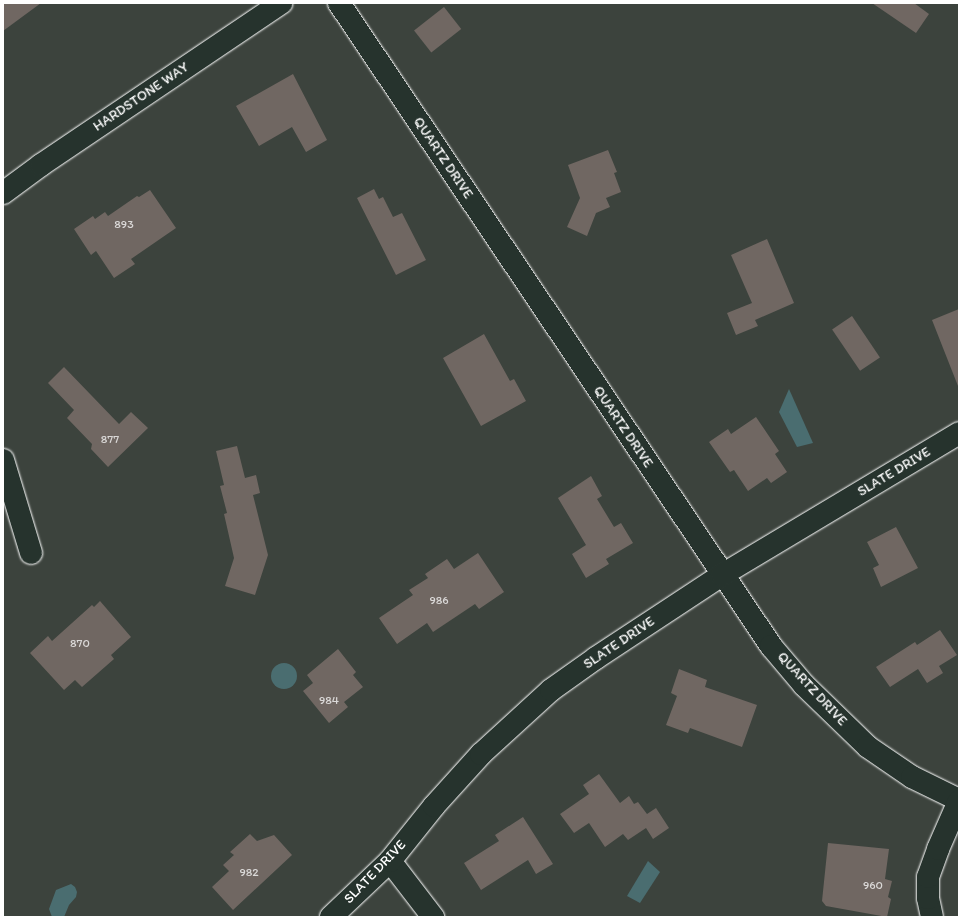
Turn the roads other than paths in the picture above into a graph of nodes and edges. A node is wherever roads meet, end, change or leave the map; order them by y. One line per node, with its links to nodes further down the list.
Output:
1 (281, 3): 3 (street, HARDSTONE WAY)
2 (339, 3): 7 (street, QUARTZ DRIVE)
3 (3, 193)
4 (959, 433): 7 (street, SLATE DRIVE)
5 (3, 460): 6 (street)
6 (30, 553)
7 (722, 575): 8 (street, QUARTZ DRIVE); 9 (street, SLATE DRIVE)
8 (959, 800): 12 (street)
9 (390, 860): 10 (street, SLATE DRIVE); 11 (street)
10 (331, 917)
11 (433, 917)
12 (932, 917)

